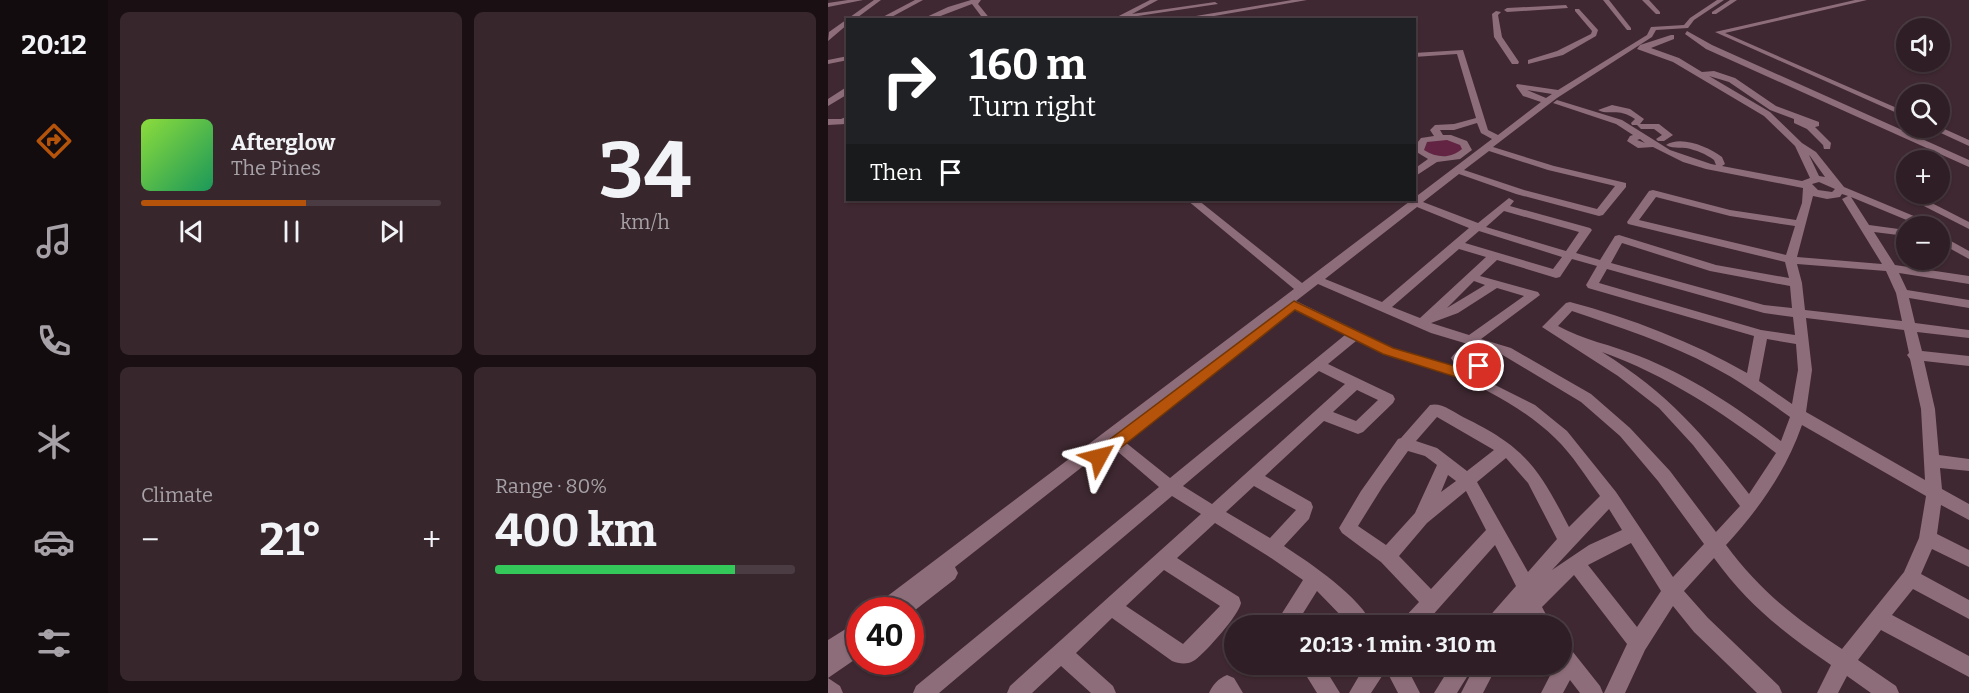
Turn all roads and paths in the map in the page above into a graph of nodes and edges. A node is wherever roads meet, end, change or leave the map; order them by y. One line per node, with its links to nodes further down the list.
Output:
1 (860, 0): 13 (street)
2 (878, 0): 27 (street)
3 (976, 0): 23 (street); 30 (street)
4 (1155, 0): 20 (street)
5 (1252, 0): 21 (street)
6 (1304, 0): 21 (street)
7 (1536, 0): 22 (street)
8 (1606, 0): 34 (street)
9 (1645, 0): 24 (street)
10 (1720, 0): 36 (street)
11 (1734, 0): 37 (street)
12 (1864, 0): 38 (street)
13 (844, 1): 18 (street)
14 (1706, 1): 40 (street)
15 (920, 2): 28 (street)
16 (1189, 2): 17 (street); 20 (street); 25 (street); 26 (street)
17 (1224, 3)
18 (828, 6)
19 (935, 6): 23 (street)
20 (1142, 6): 26 (street)
21 (1259, 7): 25 (street)
22 (1542, 7): 33 (street); 39 (street)
23 (950, 8): 29 (street)
24 (1658, 13)
25 (1200, 16): 31 (street)
26 (1129, 17)
27 (851, 18)
28 (887, 18)
29 (928, 18)
30 (986, 18)
31 (1188, 18)
32 (846, 22): 41 (street)
33 (1498, 24): 39 (street); 39 (street)
34 (1629, 29)
35 (846, 31): 41 (street)
36 (1685, 31): 37 (street); 40 (street); 42 (street); 43 (street)
37 (1703, 32): 38 (street); 43 (street)
38 (1718, 33): 47 (street)
39 (1506, 36)
40 (1653, 37): 42 (street); 49 (street); 53 (street); 53 (street)
41 (829, 39)
42 (1676, 40): 43 (street)
43 (1713, 49): 48 (street)
44 (1416, 55): 56 (street)
45 (846, 58): 46 (street)
46 (828, 62)
47 (1792, 67): 48 (street); 55 (street)
48 (1767, 73): 74 (street)
49 (1700, 75): 51 (street); 52 (street)
50 (846, 91): 54 (street)
51 (1754, 96): 52 (street); 59 (street)
52 (1741, 99): 62 (street)
53 (1563, 101): 53 (street); 61 (street); 69 (street)
54 (828, 104)
55 (1896, 111)
56 (1480, 118): 60 (street); 69 (street)
57 (846, 120): 58 (street)
58 (828, 122)
59 (1805, 125): 62 (street); 70 (street)
60 (1454, 126): 64 (street); 64 (street)
61 (1638, 128): 65 (street); 65 (street)
62 (1785, 129): 68 (street)
63 (1950, 135): 66 (street)
64 (1444, 136): 69 (street); 71 (street)
65 (1658, 141): 67 (street); 72 (street)
66 (1969, 143)
67 (1671, 144): 72 (street); 75 (street)
68 (1799, 145): 70 (street); 77 (street)
69 (1478, 154): 73 (street); 78 (street); 78 (street); 81 (street); 107 (street)
70 (1813, 154): 79 (street)
71 (1419, 157): 73 (street)
72 (1689, 157): 75 (street)
73 (1436, 158): 76 (street)
74 (1969, 164)
75 (1714, 165): 77 (street); 77 (street)
76 (1416, 173)
77 (1809, 184): 79 (street); 87 (street)
78 (1520, 192): 83 (street)
79 (1838, 192): 85 (street); 90 (street)
80 (1193, 201): 107 (street)
81 (1424, 203): 88 (street); 104 (street)
82 (1927, 204): 84 (street)
83 (1502, 207): 88 (street); 96 (street)
84 (1944, 214): 86 (street); 89 (street)
85 (1898, 216)
86 (1940, 216)
87 (1800, 224): 99 (street); 99 (street)
88 (1480, 226): 94 (street); 96 (street)
89 (1969, 226)
90 (1864, 228): 91 (street); 101 (street)
91 (1896, 232)
92 (1950, 237): 95 (street)
93 (1950, 244): 98 (street)
94 (1459, 245): 97 (street); 111 (street)
95 (1969, 247)
96 (1572, 251): 97 (street); 100 (street)
97 (1494, 256): 102 (street)
98 (1969, 256)
99 (1790, 260): 101 (street); 106 (street)
100 (1606, 261): 106 (street); 112 (street); 116 (street)
101 (1891, 268): 103 (street); 108 (street)
102 (1472, 277): 105 (street); 113 (street)
103 (1969, 280)
104 (1323, 282): 109 (street); 111 (street)
105 (1496, 283): 113 (street); 121 (street)
106 (1796, 283): 112 (street)
107 (1303, 290): 109 (street)
108 (1902, 293): 110 (street); 114 (street)
109 (1290, 303): 118 (street); 130 (street); 159 (street)
110 (1969, 304)
111 (1383, 308): 113 (street)
112 (1798, 311): 114 (street); 120 (street)
113 (1424, 322): 121 (street)
114 (1907, 322): 115 (street); 117 (street); 122 (street)
115 (1969, 328)
116 (1761, 334): 120 (street); 127 (street)
117 (1969, 334)
118 (1354, 335): 124 (street); 125 (street)
119 (1567, 337): 127 (street); 133 (street); 142 (street)
120 (1802, 340): 129 (street)
121 (1476, 345): 125 (street); 150 (street)
122 (1914, 355): 123 (street); 134 (street)
123 (1969, 361)
124 (1320, 366): 126 (street); 139 (street)
125 (1460, 369): 141 (street)
126 (1356, 383): 128 (street); 128 (street)
127 (1752, 383): 129 (street)
128 (1322, 414): 137 (street)
129 (1798, 415): 133 (street); 140 (street)
130 (1117, 443): 139 (street); 160 (street)
131 (1403, 443): 132 (street); 135 (street); 152 (street)
132 (1505, 450): 138 (street); 149 (street)
133 (1785, 452): 142 (street)
134 (1932, 461): 136 (street); 140 (street)
135 (1446, 462): 138 (street); 145 (street)
136 (1969, 465)
137 (1253, 477): 144 (street); 151 (street)
138 (1469, 482): 145 (street); 146 (street)
139 (1172, 488): 144 (street); 189 (street)
140 (1934, 495): 143 (street); 148 (street)
141 (1610, 497): 147 (street); 149 (street)
142 (1750, 507): 150 (street)
143 (1966, 510)
144 (1215, 514): 151 (street); 154 (street)
145 (1421, 518): 152 (street)
146 (1497, 530): 161 (street); 162 (street)
147 (1633, 534): 155 (street); 158 (street)
148 (1928, 538): 153 (street); 157 (street)
149 (1567, 540): 161 (street)
150 (1715, 545): 158 (street); 177 (street)
151 (1272, 547): 156 (street)
152 (1387, 556): 162 (street)
153 (1969, 559)
154 (1164, 560): 163 (street); 163 (street)
155 (1576, 562): 161 (street); 173 (street)
156 (1316, 577): 165 (street); 166 (street)
157 (1910, 578): 164 (street); 171 (street)
158 (1672, 591): 173 (street); 202 (street)
159 (901, 597)
160 (918, 597)
161 (1529, 597): 168 (street); 169 (street); 170 (street)
162 (1431, 602): 167 (street)
163 (1112, 606): 175 (street)
164 (1969, 610)
165 (1290, 615)
166 (1353, 615)
167 (1420, 615)
168 (1507, 615)
169 (1521, 615)
170 (1538, 615)
171 (1880, 619): 177 (street); 178 (street)
172 (846, 639): 174 (street)
173 (1638, 643): 201 (street)
174 (828, 652)
175 (1060, 653): 190 (street); 191 (street)
176 (846, 654): 179 (street)
177 (1843, 664): 203 (street); 204 (street)
178 (1969, 667)
179 (828, 668)
180 (1572, 668): 200 (street)
181 (1317, 675): 194 (street)
182 (1371, 675): 195 (street)
183 (1399, 675): 196 (street)
184 (1457, 675): 197 (street)
185 (1482, 675): 198 (street)
186 (1558, 675): 199 (street)
187 (828, 687): 188 (street)
188 (832, 693)
189 (924, 693)
190 (1017, 693)
191 (1106, 693)
192 (1220, 693): 193 (street)
193 (1233, 693)
194 (1330, 693)
195 (1359, 693)
196 (1410, 693)
197 (1444, 693)
198 (1472, 693)
199 (1551, 693)
200 (1593, 693)
201 (1614, 693)
202 (1772, 693)
203 (1827, 693)
204 (1889, 693)

